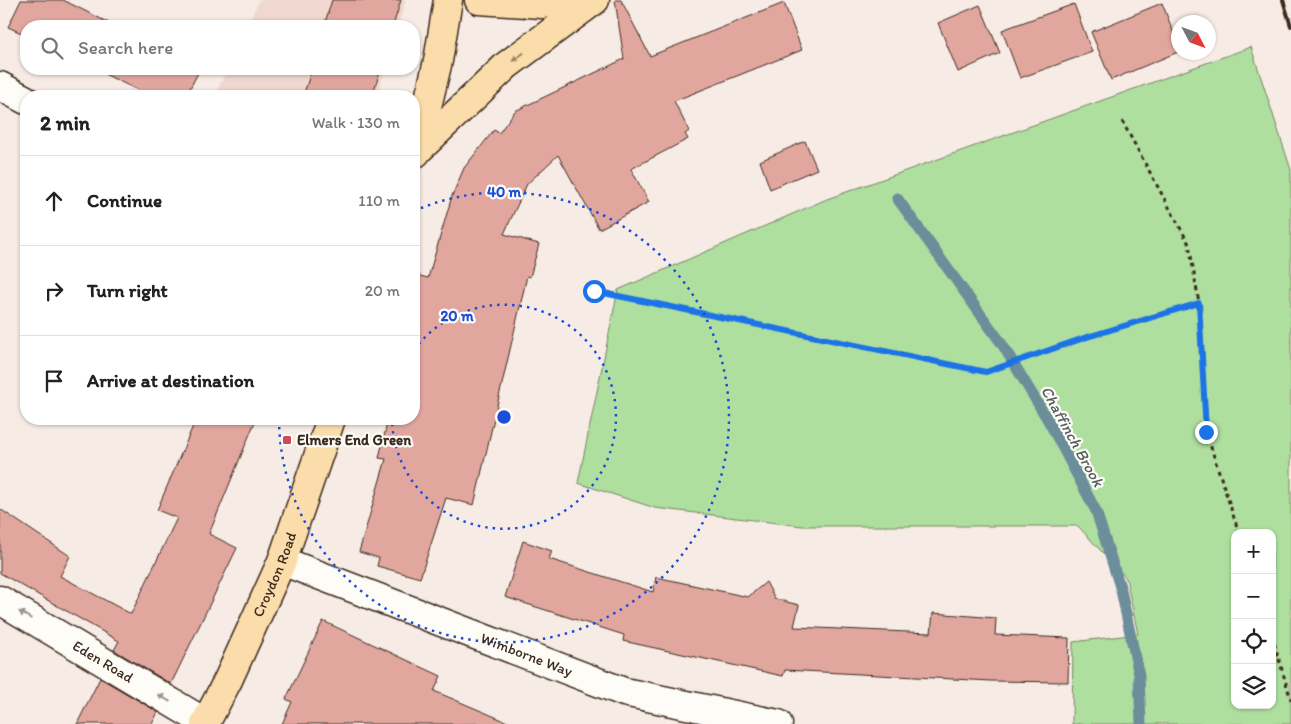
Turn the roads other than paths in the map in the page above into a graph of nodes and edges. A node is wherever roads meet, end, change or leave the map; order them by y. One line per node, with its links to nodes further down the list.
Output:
1 (448, 0): 7 (main road)
2 (479, 0): 3 (main road)
3 (561, 0)
4 (595, 0): 8 (main road, one-way to 8)
5 (0, 86): 6 (street)
6 (20, 97)
7 (420, 135)
8 (420, 151)
9 (329, 425): 10 (main road, Croydon Road)
10 (282, 561): 12 (main road, Croydon Road); 13 (street, Wimborne Way)
11 (0, 600): 12 (street, Eden Road, one-way to 11)
12 (206, 723)
13 (778, 724)

